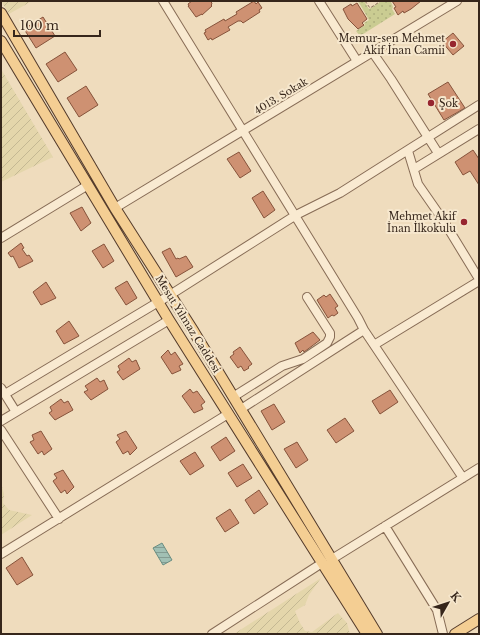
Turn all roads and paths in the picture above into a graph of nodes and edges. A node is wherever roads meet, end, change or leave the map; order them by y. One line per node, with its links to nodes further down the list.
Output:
1 (163, 1): 12 (street)
2 (319, 1): 9 (street)
3 (366, 1): 4 (path)
4 (381, 1)
5 (457, 1): 8 (street, 4013. Sokak)
6 (1, 13): 18 (main road, Mesut Yılmaz Caddesi)
7 (1, 41): 17 (main road, Mesut Yılmaz Caddesi)
8 (373, 53): 9 (street, 4013. Sokak); 13 (street)
9 (357, 61): 12 (street, 4013. Sokak)
10 (479, 105): 13 (street)
11 (479, 129): 15 (street)
12 (243, 130): 18 (street, 4013. Sokak); 19 (street)
13 (428, 138): 14 (street); 15 (street)
14 (408, 150): 16 (street); 19 (street)
15 (438, 154): 16 (street)
16 (414, 169): 21 (street)
17 (88, 185): 20 (street); 24 (main road, Mesut Yılmaz Caddesi)
18 (115, 208): 22 (main road, Mesut Yılmaz Caddesi)
19 (296, 215): 22 (street); 26 (street)
20 (1, 238)
21 (479, 280): 27 (street)
22 (170, 295): 24 (street); 29 (main road, Mesut Yılmaz Caddesi)
23 (307, 297): 29 (street)
24 (159, 301): 25 (main road, Mesut Yılmaz Caddesi); 28 (street)
25 (169, 320): 31 (street); 32 (main road, Mesut Yılmaz Caddesi)
26 (364, 330): 27 (street); 30 (street)
27 (374, 345): 36 (street)
28 (3, 391): 31 (street)
29 (233, 397): 30 (main road, Mesut Yılmaz Caddesi)
30 (241, 409): 40 (main road, Mesut Yılmaz Caddesi)
31 (16, 412): 33 (street)
32 (228, 414): 37 (street); 40 (main road, Mesut Yılmaz Caddesi)
33 (1, 421)
34 (1, 430): 37 (street)
35 (479, 468): 36 (street)
36 (463, 478): 38 (street)
37 (59, 519): 39 (street)
38 (385, 526): 40 (street); 45 (street)
39 (1, 554)
40 (327, 561): 42 (street); 43 (main road, Mesut Yılmaz Caddesi); 44 (main road, Mesut Yılmaz Caddesi)
41 (479, 620): 46 (main road)
42 (212, 634)
43 (366, 634)
44 (377, 634)
45 (443, 634)
46 (455, 634)

